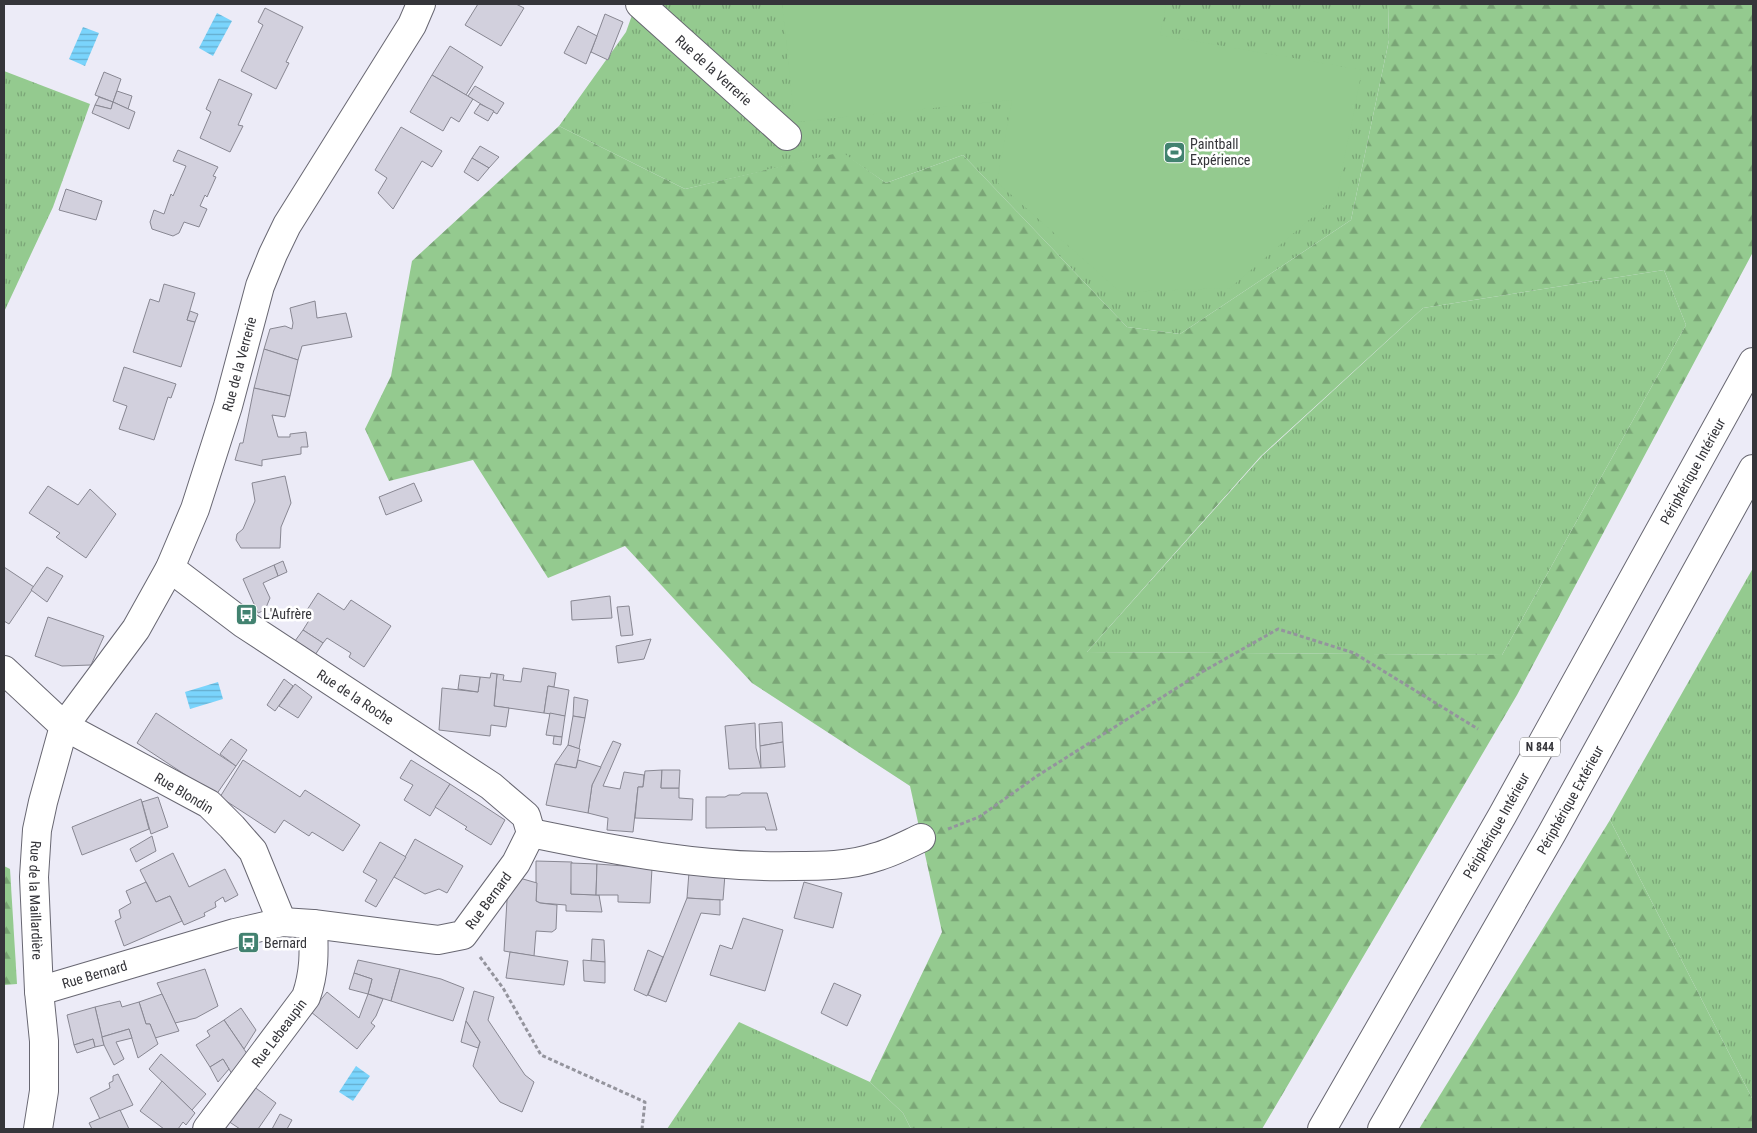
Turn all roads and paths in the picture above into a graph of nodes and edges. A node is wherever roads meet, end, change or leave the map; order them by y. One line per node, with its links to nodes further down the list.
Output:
1 (421, 4): 6 (main road, Rue de la Verrerie)
2 (640, 4): 3 (main road, Rue de la Verrerie)
3 (788, 136)
4 (1753, 362): 19 (main road, Périphérique Intérieur / N 844)
5 (1753, 469): 20 (main road, Périphérique Extérieur)
6 (170, 568): 8 (main road, Rue de la Verrerie); 10 (main road, Rue de la Roche)
7 (4, 670): 8 (main road)
8 (64, 726): 12 (main road, Rue Blondin); 15 (main road, Rue de la Maillardière)
9 (1478, 729): 11 (path)
10 (531, 833): 11 (main road); 14 (main road, Rue Bernard)
11 (921, 838)
12 (282, 922): 13 (main road, Rue Bernard); 15 (main road, Rue Bernard)
13 (313, 924): 14 (main road, Rue Bernard); 17 (main road, Rue Lebeaupin)
14 (462, 935): 18 (path)
15 (39, 991): 16 (main road, Rue de la Maillardière)
16 (38, 1129)
17 (207, 1129)
18 (642, 1129)
19 (1322, 1129)
20 (1382, 1129)

